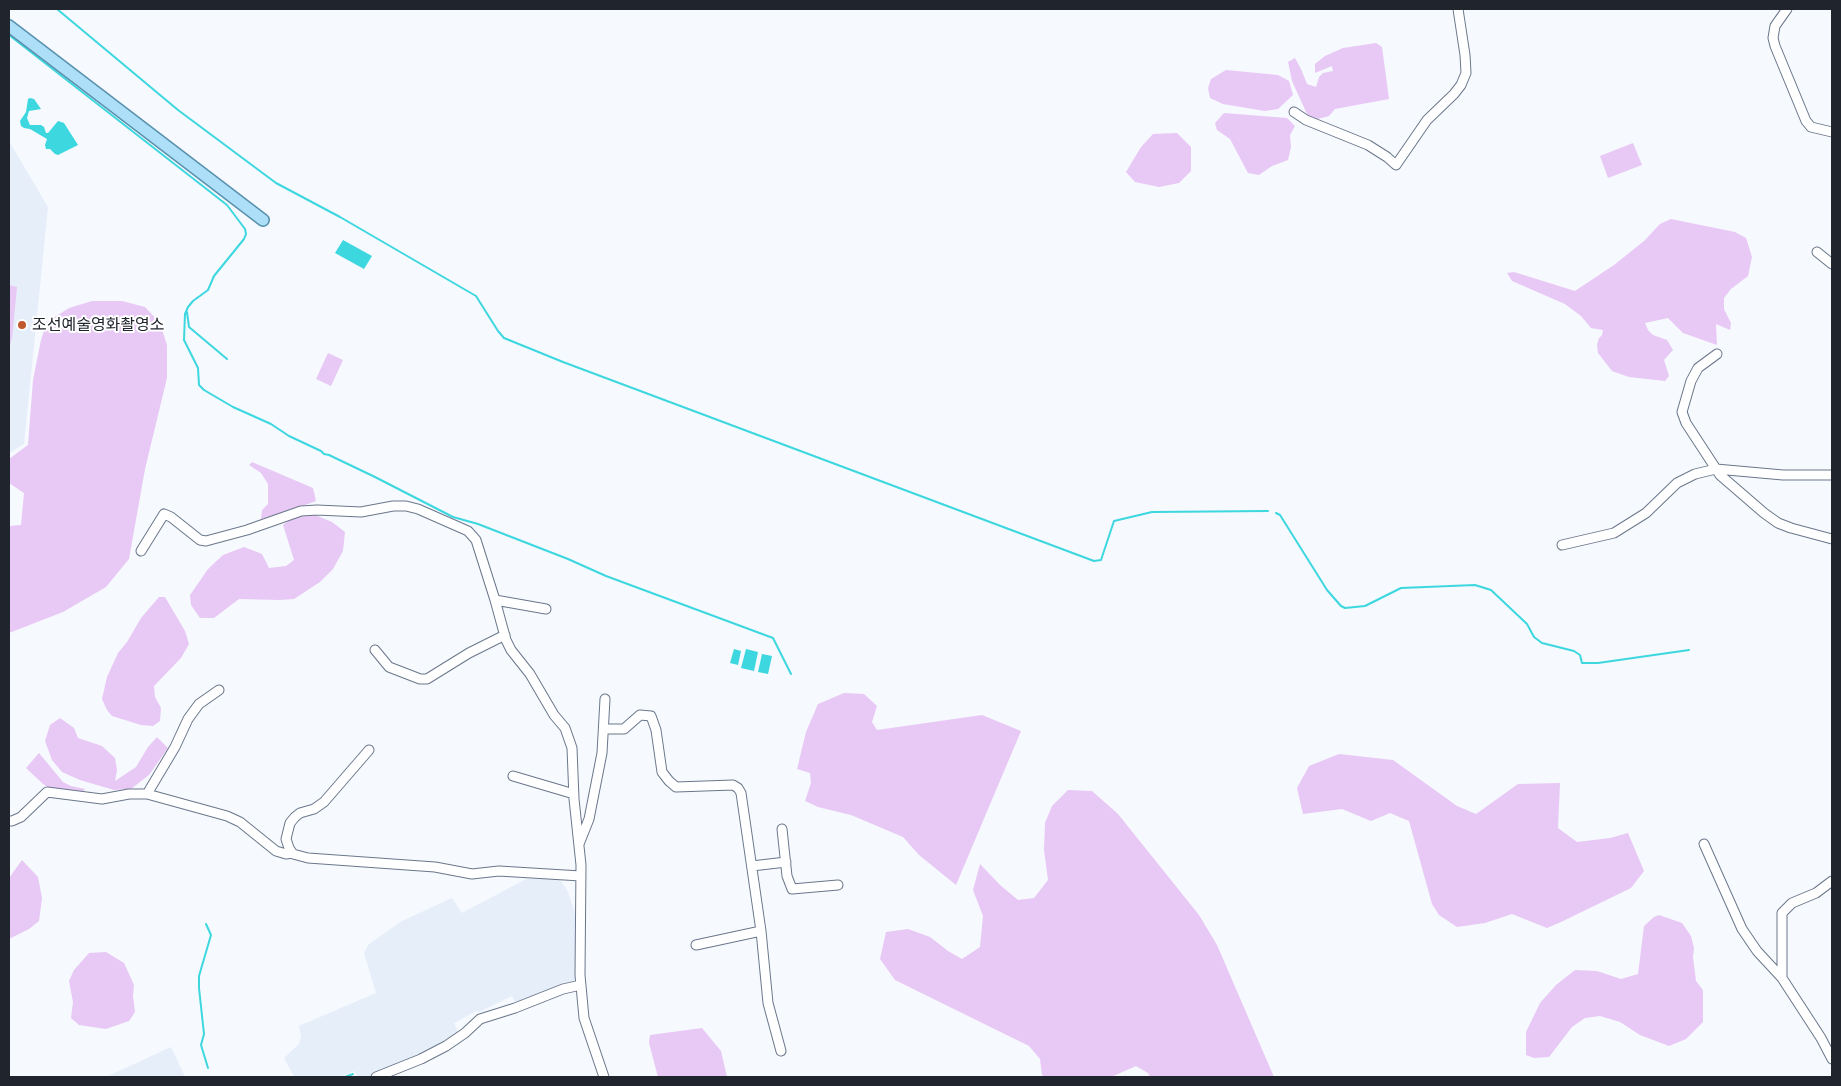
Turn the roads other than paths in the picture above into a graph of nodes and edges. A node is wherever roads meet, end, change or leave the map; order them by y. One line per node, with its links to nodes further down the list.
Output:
1 (1458, 9): 4 (street)
2 (1787, 9): 5 (street)
3 (9, 26): 6 (main road)
4 (1294, 112)
5 (1832, 132)
6 (263, 220)
7 (1817, 252): 8 (street)
8 (1832, 264)
9 (1717, 354): 10 (street)
10 (1716, 469): 11 (street); 12 (street); 13 (street)
11 (1832, 475)
12 (1832, 539)
13 (1562, 545)
14 (141, 551): 15 (street)
15 (495, 600): 16 (street); 17 (street)
16 (546, 609)
17 (505, 635): 18 (street); 25 (street)
18 (375, 650)
19 (219, 690): 24 (street)
20 (606, 699): 21 (street)
21 (604, 729): 28 (street); 32 (street)
22 (369, 750): 30 (street)
23 (513, 776): 25 (street)
24 (146, 794): 26 (street); 30 (street)
25 (574, 794): 28 (street)
26 (9, 821)
27 (782, 829): 31 (street)
28 (578, 844): 33 (street)
29 (1704, 844): 38 (street)
30 (292, 853): 33 (street)
31 (786, 862): 32 (street); 35 (street)
32 (752, 866): 36 (street)
33 (581, 876): 39 (street)
34 (1832, 881): 38 (street)
35 (838, 885)
36 (761, 931): 37 (street); 40 (street)
37 (696, 945)
38 (1782, 978): 41 (street)
39 (581, 985): 42 (street); 43 (street)
40 (781, 1051)
41 (1832, 1058)
42 (376, 1077)
43 (604, 1077)

